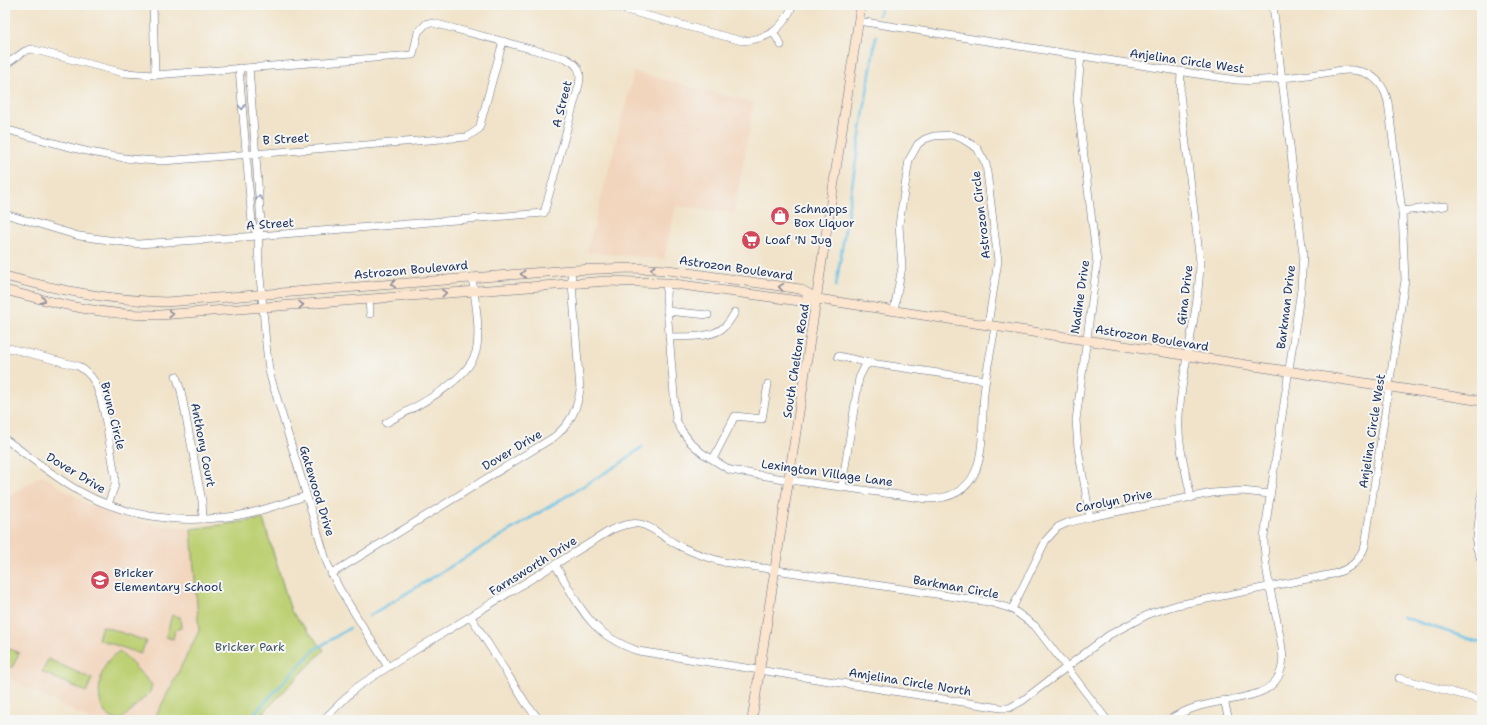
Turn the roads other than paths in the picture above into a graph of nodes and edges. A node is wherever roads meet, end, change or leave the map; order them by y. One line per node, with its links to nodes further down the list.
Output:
1 (153, 5): 15 (street)
2 (607, 5): 7 (street)
3 (793, 5): 7 (street)
4 (861, 5): 6 (main road, South Chelton Road)
5 (1273, 5): 16 (street, Barkman Drive)
6 (858, 21): 10 (street, Anjelina Circle West); 33 (main road, South Chelton Road)
7 (773, 32): 9 (street)
8 (503, 41): 13 (street, A Street); 18 (street, B Street); 23 (street, A Street)
9 (781, 45)
10 (1081, 56): 14 (street, Anjelina Circle West); 42 (street, Nadine Drive)
11 (5, 65): 15 (street, A Street)
12 (239, 68): 13 (street, A Street); 15 (street, A Street); 19 (street, one-way to 19)
13 (248, 68): 18 (street)
14 (1181, 71): 16 (street, Anjelina Circle West); 45 (street, Gina Drive)
15 (155, 75)
16 (1282, 78): 21 (street, Anjelina Circle West); 47 (street, Barkman Drive)
17 (5, 129): 19 (street, B Street)
18 (255, 152): 19 (street, B Street); 23 (street, one-way to 18)
19 (247, 153): 23 (street)
20 (1445, 206): 21 (street)
21 (1402, 211): 51 (street, Anjelina Circle West)
22 (5, 214): 23 (street, A Street)
23 (258, 236): 31 (street, Gatewood Drive)
24 (571, 270): 26 (main road, Astrozon Boulevard, one-way to 26); 27 (street, Dover Drive); 33 (main road, Astrozon Boulevard, one-way to 24)
25 (5, 276): 31 (main road, Astrozon Boulevard)
26 (472, 278): 30 (street); 31 (main road, Astrozon Boulevard, one-way to 31)
27 (572, 283): 28 (main road, Astrozon Boulevard); 30 (main road, Astrozon Boulevard); 68 (street, Dover Drive)
28 (667, 283): 33 (main road, Astrozon Boulevard); 36 (street, Lexington Village Lane)
29 (5, 290): 34 (main road, Astrozon Boulevard, one-way to 34)
30 (474, 291): 32 (main road, Astrozon Boulevard, one-way to 30); 53 (street)
31 (262, 295): 34 (street, Gatewood Drive)
32 (369, 299): 34 (main road, Astrozon Boulevard, one-way to 32); 38 (street)
33 (818, 299): 35 (main road, Astrozon Boulevard); 56 (main road, South Chelton Road)
34 (263, 308): 60 (street, Gatewood Drive)
35 (894, 310): 40 (main road, Astrozon Boulevard); 40 (street, Astrozon Circle)
36 (667, 311): 39 (street); 41 (street, Lexington Village Lane)
37 (735, 312): 41 (street)
38 (370, 314)
39 (708, 315)
40 (992, 326): 42 (main road, Astrozon Boulevard); 49 (street, Lexington Village Lane)
41 (669, 337): 55 (street, Lexington Village Lane)
42 (1086, 340): 45 (main road, Astrozon Boulevard); 63 (street, Nadine Drive)
43 (5, 347): 62 (street, Bruno Circle)
44 (838, 356): 46 (street)
45 (1187, 356): 47 (main road, Astrozon Boulevard); 61 (street, Gina Drive)
46 (870, 363): 49 (street); 57 (street)
47 (1289, 371): 51 (main road, Astrozon Boulevard); 59 (street, Barkman Drive)
48 (176, 376): 64 (street, Anthony Court)
49 (986, 380): 57 (street, Lexington Village Lane)
50 (768, 384): 55 (street)
51 (1390, 387): 52 (main road, Astrozon Boulevard); 69 (street, Anjelina Circle West)
52 (1482, 401)
53 (386, 423)
54 (5, 439): 62 (street, Dover Drive)
55 (713, 459): 56 (street, Lexington Village Lane)
56 (790, 480): 57 (street, Lexington Village Lane); 67 (main road, South Chelton Road)
57 (842, 486)
58 (1482, 492): 65 (street)
59 (1270, 494): 61 (street, Carolyn Drive); 69 (street, Barkman Drive)
60 (306, 496): 64 (street, Dover Drive); 68 (street, Gatewood Drive)
61 (1191, 498): 63 (street, Carolyn Drive)
62 (108, 504): 64 (street, Dover Drive)
63 (1090, 517): 70 (street, Carolyn Drive)
64 (203, 519)
65 (1482, 562)
66 (556, 566): 67 (street, Farnsworth Drive); 71 (street, Farnsworth Drive); 74 (street, Amjelina Circle North)
67 (775, 569): 70 (street, Barkman Circle); 74 (main road, South Chelton Road)
68 (331, 574): 72 (street, Gatewood Drive)
69 (1271, 586): 73 (street, Amjelina Circle North); 76 (street)
70 (1012, 609): 73 (street, Barkman Circle)
71 (471, 617): 72 (street, Farnsworth Drive); 79 (street)
72 (388, 667): 78 (street, Farnsworth Drive)
73 (1067, 667): 74 (street, Amjelina Circle North); 81 (street, Barkman Circle)
74 (760, 670): 80 (main road, South Chelton Road)
75 (1399, 678): 77 (street)
76 (1224, 700): 82 (street); 83 (street)
77 (1482, 700)
78 (323, 720)
79 (540, 720)
80 (752, 720)
81 (1107, 720)
82 (1169, 720)
83 (1229, 720)

